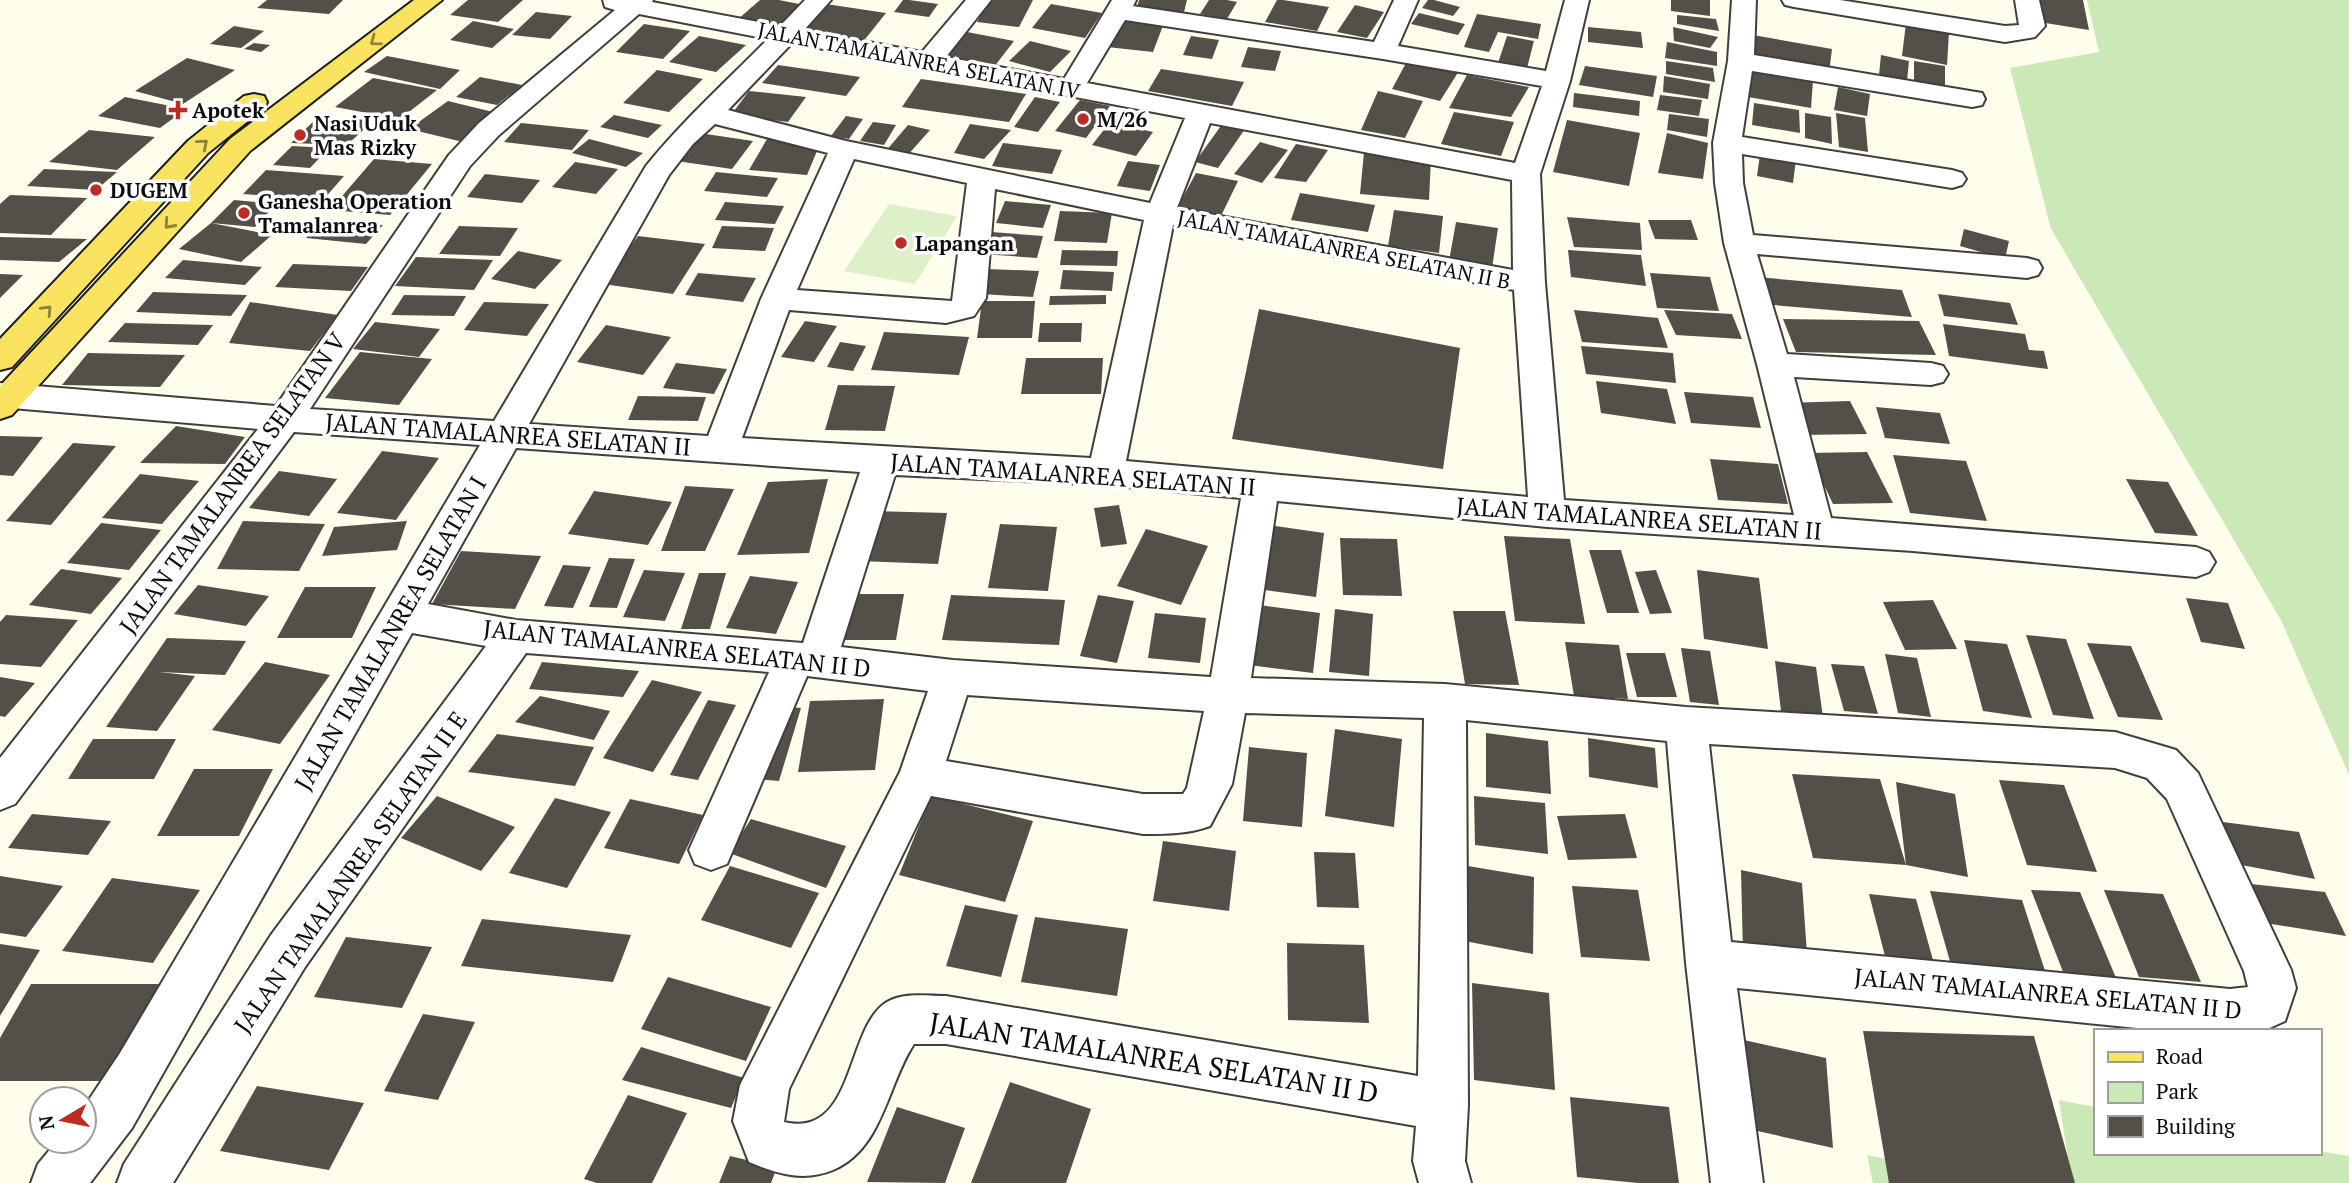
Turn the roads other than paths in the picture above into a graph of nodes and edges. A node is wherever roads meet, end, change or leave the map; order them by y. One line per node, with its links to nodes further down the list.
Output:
1 (390, 0): 14 (main road)
2 (430, 0): 37 (main road, one-way to 37)
3 (601, 0): 11 (street, JALAN TAMALANREA SELATAN IV)
4 (819, 0): 13 (street, JALAN TAMALANREA SELATAN I)
5 (979, 0): 17 (street)
6 (1406, 0): 15 (street)
7 (1577, 0): 19 (street)
8 (1744, 0): 16 (street)
9 (1794, 0): 10 (street)
10 (2027, 0)
11 (638, 3): 13 (street, JALAN TAMALANREA SELATAN IV); 38 (street, JALAN TAMALANREA SELATAN V)
12 (1120, 5): 15 (street); 20 (street)
13 (784, 34): 17 (street, JALAN TAMALANREA SELATAN IV); 22 (street, JALAN TAMALANREA SELATAN I)
14 (333, 40)
15 (1383, 51): 19 (street)
16 (1741, 61): 21 (street); 24 (street)
17 (927, 63): 20 (street, JALAN TAMALANREA SELATAN IV)
18 (280, 81): 34 (main road, one-way to 18)
19 (1557, 81): 26 (street)
20 (1070, 89): 23 (street, JALAN TAMALANREA SELATAN IV)
21 (1972, 99)
22 (710, 114): 25 (street, JALAN TAMALANREA SELATAN II B); 39 (street, JALAN TAMALANREA SELATAN I)
23 (1200, 114): 26 (street, JALAN TAMALANREA SELATAN IV); 29 (street, JALAN TAMALANREA SELATAN II B)
24 (1727, 143): 28 (street); 30 (street)
25 (844, 149): 27 (street, JALAN TAMALANREA SELATAN II B); 33 (street)
26 (1526, 174): 32 (street)
27 (982, 178): 29 (street, JALAN TAMALANREA SELATAN II B); 33 (street)
28 (1952, 179)
29 (1160, 214): 32 (street, JALAN TAMALANREA SELATAN II B); 42 (street, JALAN TAMALANREA SELATAN II B)
30 (1739, 243): 31 (street); 35 (street)
31 (2026, 268)
32 (1529, 283): 44 (street)
33 (777, 299): 40 (street)
34 (0, 359)
35 (1774, 364): 36 (street); 45 (street)
36 (1931, 374)
37 (4, 399): 38 (street, JALAN TAMALANREA SELATAN II)
38 (285, 419): 39 (street, JALAN TAMALANREA SELATAN II); 55 (street, JALAN TAMALANREA SELATAN V)
39 (507, 433): 40 (street, JALAN TAMALANREA SELATAN II); 47 (street, JALAN TAMALANREA SELATAN I)
40 (721, 449): 41 (street, JALAN TAMALANREA SELATAN II)
41 (882, 461): 42 (street, JALAN TAMALANREA SELATAN II); 49 (street)
42 (1106, 472): 43 (street, JALAN TAMALANREA SELATAN II)
43 (1261, 488): 44 (street, JALAN TAMALANREA SELATAN II); 51 (street)
44 (1548, 513): 45 (street, JALAN TAMALANREA SELATAN II)
45 (1816, 530): 46 (street, JALAN TAMALANREA SELATAN II)
46 (2196, 562)
47 (401, 615): 48 (street, JALAN TAMALANREA SELATAN II D); 59 (street, JALAN TAMALANREA SELATAN I)
48 (516, 636): 49 (street, JALAN TAMALANREA SELATAN II D); 60 (street, JALAN TAMALANREA SELATAN II E)
49 (806, 659): 50 (street, JALAN TAMALANREA SELATAN II D); 56 (street)
50 (953, 677): 51 (street, JALAN TAMALANREA SELATAN II D); 54 (street, JALAN TAMALANREA SELATAN II D)
51 (1228, 695): 52 (street, JALAN TAMALANREA SELATAN II D); 54 (street)
52 (1445, 701): 53 (street, JALAN TAMALANREA SELATAN II D); 58 (street)
53 (1686, 725): 57 (street); 57 (street, JALAN TAMALANREA SELATAN II D)
54 (920, 775): 58 (street, JALAN TAMALANREA SELATAN II D)
55 (0, 791)
56 (711, 850)
57 (1710, 963): 62 (street)
58 (1443, 1105): 61 (street)
59 (57, 1183)
60 (143, 1183)
61 (1445, 1183)
62 (1737, 1183)

